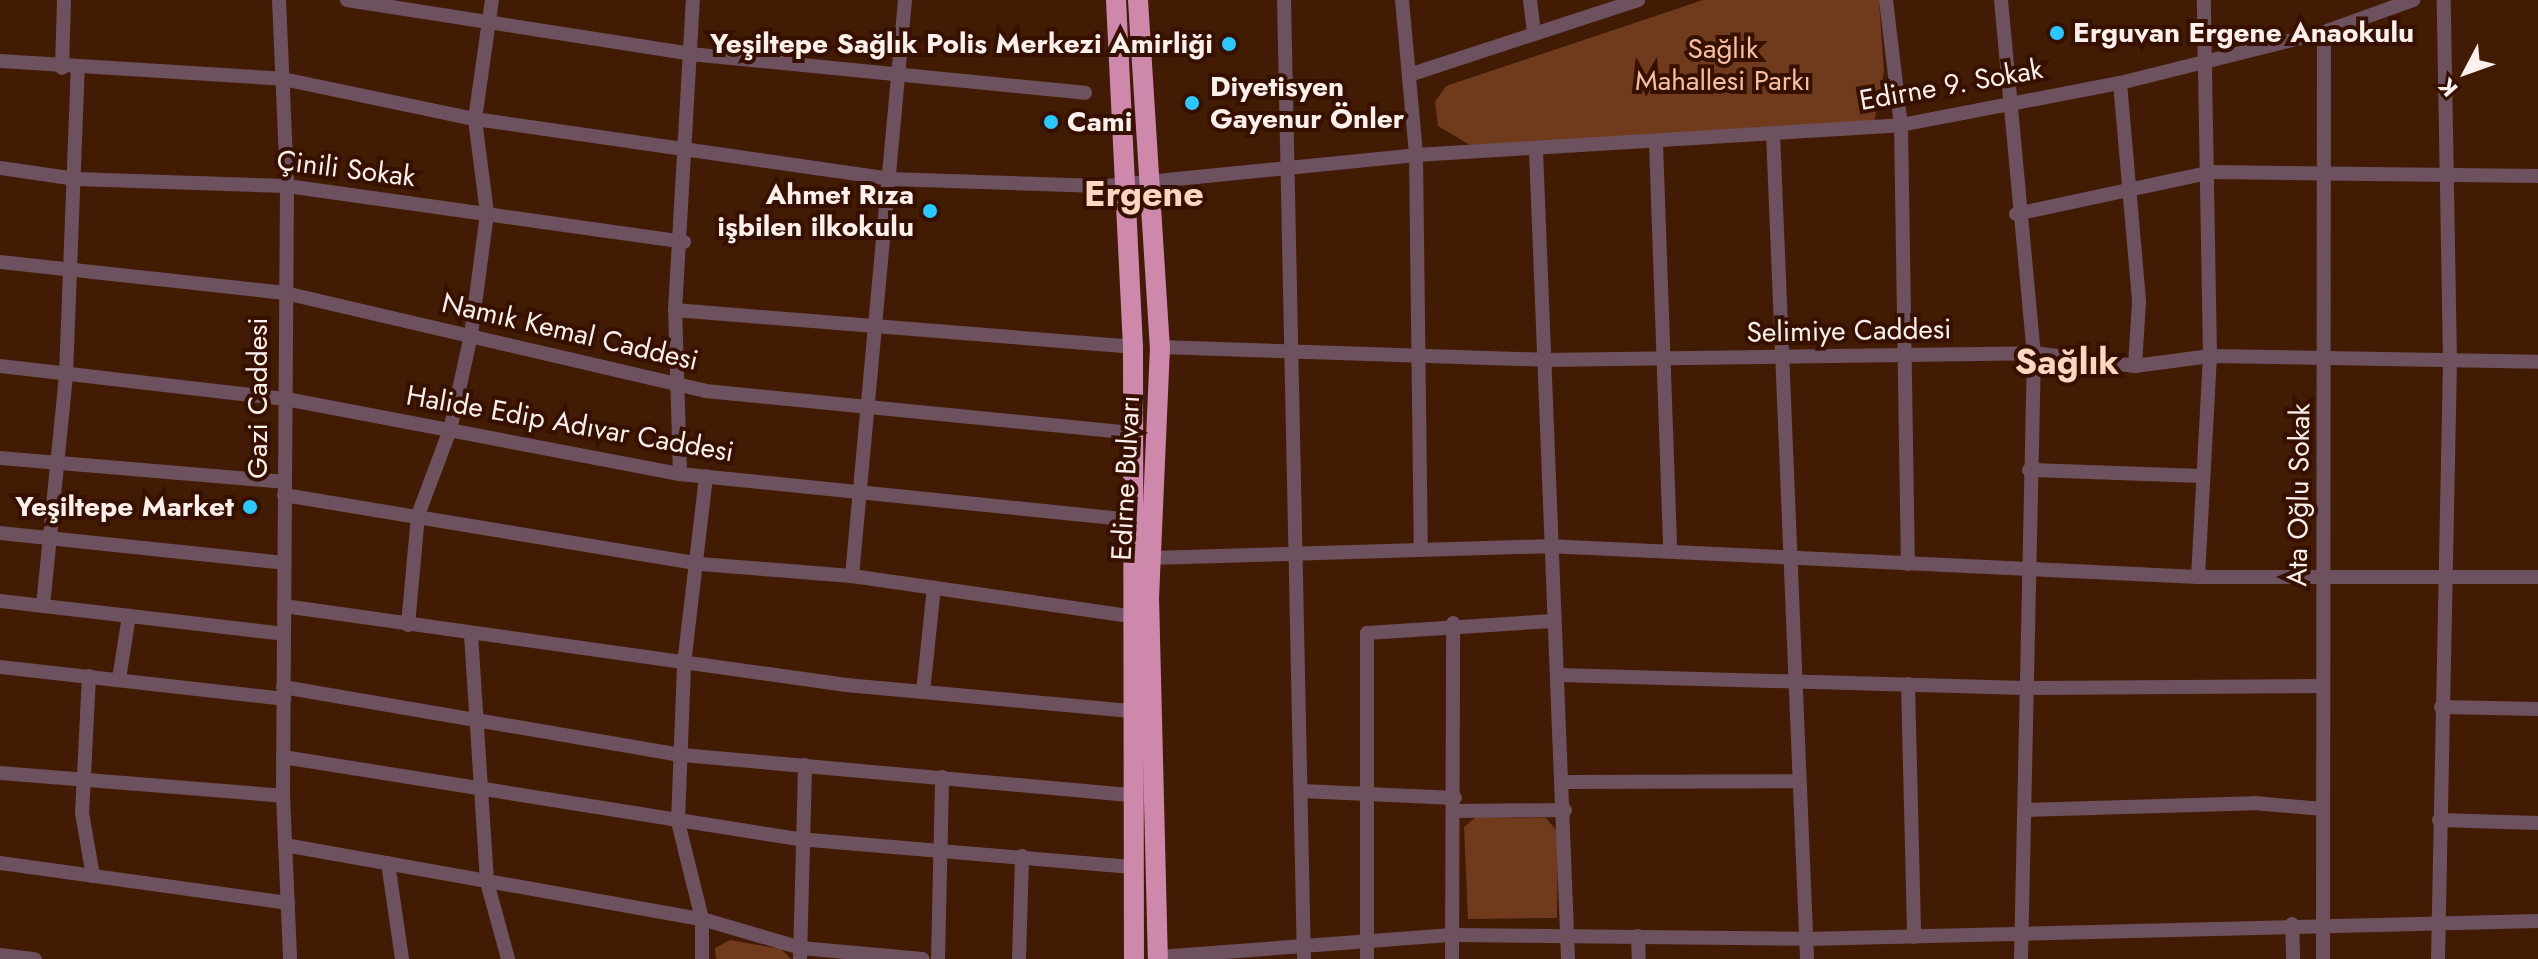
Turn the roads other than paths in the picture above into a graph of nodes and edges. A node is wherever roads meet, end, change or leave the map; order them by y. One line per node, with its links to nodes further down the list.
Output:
1 (64, 0): 24 (street)
2 (279, 0): 28 (street, Gazi Caddesi)
3 (347, 0): 18 (street)
4 (492, 0): 18 (street)
5 (693, 0): 21 (street)
6 (905, 0): 27 (street)
7 (1116, 0): 48 (highway, Edirne Bulvarı)
8 (1138, 0): 47 (highway, Edirne Bulvarı)
9 (1284, 0): 40 (street)
10 (1402, 0): 26 (street)
11 (1530, 0): 19 (street)
12 (1638, 0): 19 (street)
13 (1886, 0): 33 (street)
14 (2001, 0): 31 (street)
15 (2204, 0): 22 (street)
16 (2413, 0): 20 (street, Edirne 9. Sokak)
17 (2444, 0): 44 (street)
18 (490, 20): 21 (street); 32 (street)
19 (1534, 32): 26 (street)
20 (2324, 32): 22 (street, Edirne 9. Sokak); 42 (street, Ata Oğlu Sokak)
21 (690, 54): 27 (street); 36 (street)
22 (2210, 60): 29 (street, Edirne 9. Sokak); 41 (street)
23 (0, 61): 24 (street, Edirne 9. Sokak)
24 (62, 68): 25 (street, Edirne 9. Sokak)
25 (78, 69): 28 (street, Edirne 9. Sokak); 45 (street)
26 (1409, 75): 38 (street)
27 (897, 76): 30 (street); 46 (street)
28 (283, 79): 32 (street, Edirne 9. Sokak); 49 (street, Gazi Caddesi)
29 (2120, 83): 31 (street, Edirne 9. Sokak); 50 (street)
30 (1085, 93)
31 (2006, 102): 33 (street, Edirne 9. Sokak); 52 (street)
32 (475, 119): 36 (street, Edirne 9. Sokak); 51 (street)
33 (1901, 125): 34 (street, Edirne 9. Sokak); 67 (street)
34 (1773, 133): 35 (street, Edirne 9. Sokak); 70 (street)
35 (1656, 143): 37 (street, Edirne 9. Sokak); 66 (street)
36 (688, 149): 46 (street, Edirne 9. Sokak); 53 (street)
37 (1536, 150): 38 (street, Edirne 9. Sokak); 69 (street)
38 (1416, 155): 40 (street, Edirne 9. Sokak); 64 (street)
39 (0, 168): 45 (street, Çinili Sokak)
40 (1287, 171): 47 (street, Edirne 9. Sokak); 62 (street)
41 (2212, 172): 42 (street); 50 (street); 65 (street)
42 (2323, 172): 44 (street); 68 (street, Ata Oğlu Sokak)
43 (2538, 176): 44 (street)
44 (2449, 178): 71 (street)
45 (76, 179): 49 (street, Çinili Sokak); 55 (street)
46 (891, 179): 48 (street, Edirne 9. Sokak); 58 (street)
47 (1151, 179): 48 (street, Edirne 9. Sokak); 61 (highway, Edirne Bulvarı)
48 (1129, 181): 60 (highway, Edirne Bulvarı)
49 (287, 186): 51 (street, Çinili Sokak); 56 (street, Gazi Caddesi)
50 (2130, 188): 52 (street); 74 (street)
51 (487, 213): 53 (street, Çinili Sokak); 59 (street)
52 (2016, 214): 63 (street)
53 (684, 242): 57 (street)
54 (0, 262): 55 (street, Namık Kemal Caddesi)
55 (72, 271): 56 (street, Namık Kemal Caddesi); 75 (street)
56 (285, 293): 59 (street, Namık Kemal Caddesi); 77 (street, Gazi Caddesi)
57 (675, 310): 58 (street); 76 (street)
58 (877, 326): 60 (street); 78 (street)
59 (471, 335): 76 (street, Namık Kemal Caddesi); 79 (street)
60 (1133, 347): 80 (highway, Edirne Bulvarı)
61 (1160, 347): 62 (street, Selimiye Caddesi); 98 (highway, Edirne Bulvarı)
62 (1292, 347): 64 (street, Selimiye Caddesi); 96 (street)
63 (2034, 353): 67 (street, Selimiye Caddesi); 74 (street, Selimiye Caddesi); 83 (street)
64 (1420, 356): 69 (street, Selimiye Caddesi); 94 (street)
65 (2210, 356): 68 (street, Selimiye Caddesi); 74 (street, Selimiye Caddesi); 86 (street)
66 (1667, 358): 69 (street, Selimiye Caddesi); 70 (street, Selimiye Caddesi); 95 (street)
67 (1901, 358): 70 (street, Selimiye Caddesi); 101 (street)
68 (2326, 358): 71 (street, Selimiye Caddesi); 105 (street, Ata Oğlu Sokak)
69 (1544, 360): 93 (street)
70 (1784, 360): 97 (street)
71 (2450, 361): 72 (street, Selimiye Caddesi); 106 (street)
72 (2538, 362)
73 (0, 366): 75 (street, Halide Edip Adıvar Caddesi)
74 (2135, 366)
75 (66, 375): 77 (street, Halide Edip Adıvar Caddesi); 82 (street)
76 (681, 383): 78 (street, Namık Kemal Caddesi); 84 (street)
77 (286, 399): 79 (street, Halide Edip Adıvar Caddesi); 87 (street, Gazi Caddesi)
78 (871, 404): 80 (street, Namık Kemal Caddesi); 88 (street)
79 (450, 430): 84 (street, Halide Edip Adıvar Caddesi); 89 (street)
80 (1132, 433): 90 (highway, Edirne Bulvarı)
81 (0, 458): 82 (street)
82 (60, 463): 87 (street); 92 (street)
83 (2029, 470): 86 (street); 102 (street)
84 (680, 474): 85 (street, Halide Edip Adıvar Caddesi)
85 (706, 476): 88 (street, Halide Edip Adıvar Caddesi); 100 (street)
86 (2202, 476): 104 (street)
87 (284, 488): 89 (street); 99 (street, Gazi Caddesi)
88 (862, 488): 90 (street, Halide Edip Adıvar Caddesi); 103 (street)
89 (418, 515): 100 (street); 116 (street)
90 (1132, 520): 113 (highway, Edirne Bulvarı)
91 (0, 533): 92 (street)
92 (55, 539): 99 (street); 110 (street)
93 (1547, 546): 94 (street); 95 (street); 114 (street)
94 (1421, 549): 96 (street)
95 (1670, 550): 97 (street)
96 (1299, 556): 98 (street); 143 (street)
97 (1788, 557): 101 (street); 124 (street)
98 (1150, 558): 179 (highway, Edirne Bulvarı)
99 (284, 563): 111 (street, Gazi Caddesi)
100 (700, 564): 103 (street); 119 (street)
101 (1908, 564): 102 (street)
102 (2030, 569): 104 (street); 127 (street)
103 (852, 576): 108 (street)
104 (2198, 577): 105 (street)
105 (2324, 577): 106 (street); 126 (street, Ata Oğlu Sokak)
106 (2444, 577): 107 (street); 130 (street)
107 (2538, 577)
108 (934, 588): 113 (street); 128 (street)
109 (0, 601): 110 (street)
110 (43, 606): 112 (street)
111 (284, 606): 116 (street); 117 (street, Gazi Caddesi)
112 (129, 616): 117 (street); 123 (street)
113 (1130, 616): 132 (highway, Edirne Bulvarı)
114 (1553, 621): 115 (street); 121 (street)
115 (1453, 623): 145 (street); 147 (street)
116 (408, 625): 118 (street)
117 (284, 634): 129 (street, Gazi Caddesi)
118 (471, 634): 119 (street); 133 (street)
119 (684, 664): 128 (street); 134 (street)
120 (0, 667): 122 (street)
121 (1559, 675): 124 (street); 141 (street)
122 (89, 676): 123 (street); 139 (street)
123 (119, 679): 129 (street)
124 (1793, 681): 125 (street); 140 (street)
125 (1908, 684): 127 (street); 173 (street)
126 (2323, 686): 127 (street); 148 (street, Ata Oğlu Sokak)
127 (2026, 688): 150 (street)
128 (923, 692): 132 (street)
129 (284, 693): 133 (street); 135 (street, Gazi Caddesi)
130 (2441, 707): 131 (street); 151 (street)
131 (2538, 709)
132 (1131, 711): 144 (highway, Edirne Bulvarı)
133 (476, 715): 134 (street); 142 (street)
134 (682, 755): 136 (street); 152 (street)
135 (283, 757): 142 (street); 146 (street, Gazi Caddesi)
136 (805, 765): 138 (street); 154 (street)
137 (0, 773): 139 (street)
138 (942, 777): 144 (street); 156 (street)
139 (82, 780): 146 (street); 161 (street)
140 (1798, 781): 141 (street); 174 (street)
141 (1565, 782): 149 (street)
142 (484, 785): 152 (street); 162 (street)
143 (1302, 791): 145 (street); 178 (street)
144 (1132, 795): 160 (highway, Edirne Bulvarı)
145 (1369, 795): 147 (street); 175 (street)
146 (283, 796): 155 (street, Gazi Caddesi)
147 (1454, 805): 149 (street); 170 (street)
148 (2323, 809): 150 (street); 167 (street, Ata Oğlu Sokak)
149 (1565, 810): 171 (street)
150 (2024, 810): 169 (street)
151 (2439, 820): 153 (street); 165 (street)
152 (678, 822): 154 (street); 164 (street)
153 (2538, 823)
154 (798, 839): 156 (street); 176 (street)
155 (285, 845): 159 (street); 163 (street, Gazi Caddesi)
156 (939, 853): 157 (street); 186 (street)
157 (1022, 856): 160 (street); 187 (street)
158 (0, 863): 161 (street)
159 (388, 863): 162 (street); 182 (street)
160 (1132, 867): 188 (highway, Edirne Bulvarı)
161 (93, 876): 163 (street)
162 (487, 882): 164 (street); 183 (street)
163 (288, 903): 181 (street, Gazi Caddesi)
164 (702, 919): 176 (street); 184 (street)
165 (2439, 920): 166 (street); 167 (street); 196 (street)
166 (2538, 921)
167 (2323, 922): 168 (street); 195 (street, Ata Oğlu Sokak)
168 (2292, 924): 169 (street); 194 (street)
169 (2022, 934): 173 (street); 193 (street)
170 (1452, 935): 171 (street); 175 (street); 189 (street)
171 (1568, 935): 172 (street); 190 (street)
172 (1638, 936): 174 (street); 191 (street)
173 (1914, 937): 174 (street)
174 (1806, 939): 192 (street)
175 (1366, 952): 178 (street)
176 (800, 954): 185 (street)
177 (0, 955): 180 (street)
178 (1304, 955): 179 (street)
179 (1158, 958)
180 (35, 959)
181 (290, 959)
182 (402, 959)
183 (508, 959)
184 (702, 959)
185 (923, 959)
186 (938, 959)
187 (1019, 959)
188 (1134, 959)
189 (1452, 959)
190 (1568, 959)
191 (1639, 959)
192 (1807, 959)
193 (2021, 959)
194 (2293, 959)
195 (2323, 959)
196 (2438, 959)

